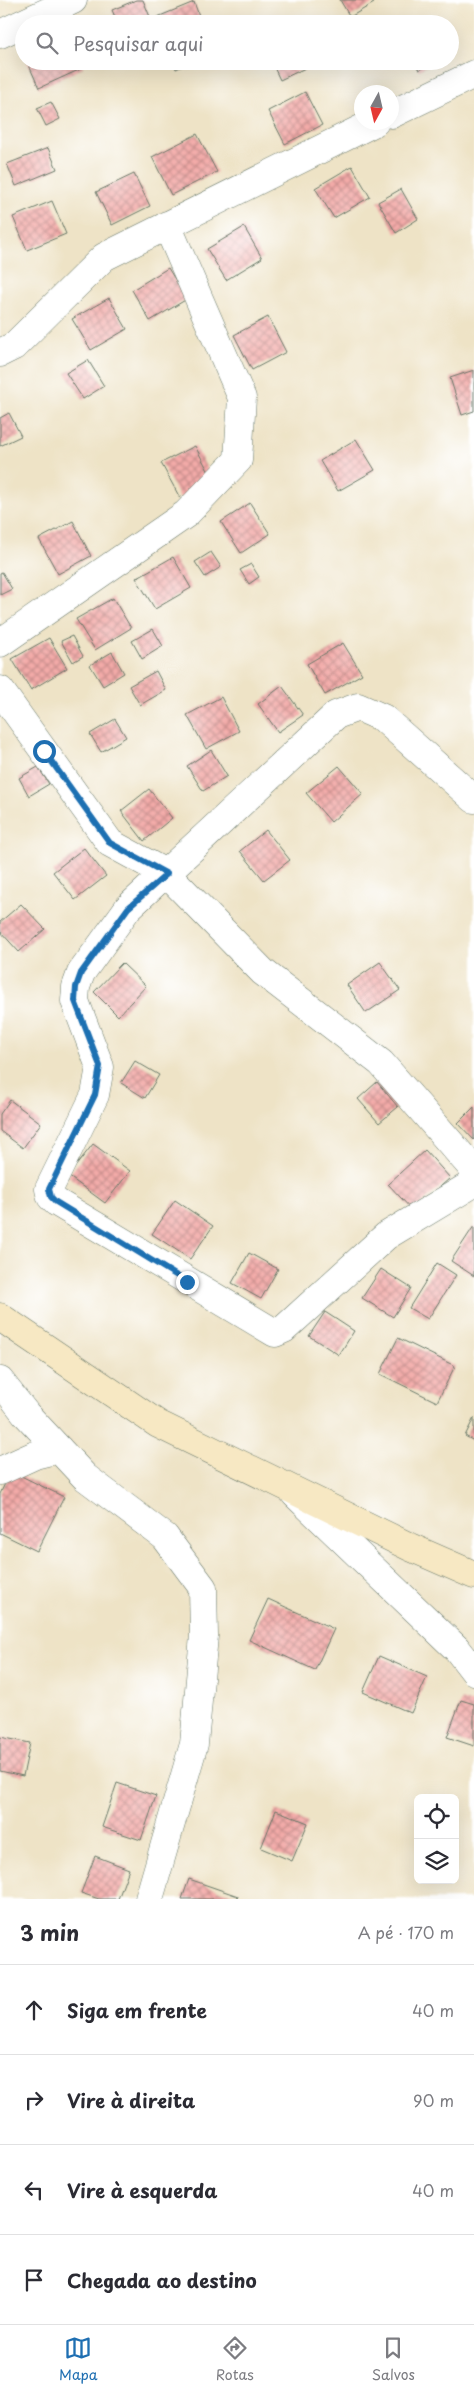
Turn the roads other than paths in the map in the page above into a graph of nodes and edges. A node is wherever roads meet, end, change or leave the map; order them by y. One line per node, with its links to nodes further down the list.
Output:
1 (73, 0): 2 (street)
2 (41, 15)
3 (15, 27): 4 (street)
4 (0, 34)
5 (474, 74): 6 (street)
6 (399, 111)
7 (359, 130): 8 (street)
8 (167, 225): 9 (street); 10 (street)
9 (0, 353)
10 (0, 643)
11 (0, 690): 13 (street)
12 (474, 799): 13 (street)
13 (167, 874): 14 (street); 15 (street)
14 (474, 1170)
15 (474, 1183)
16 (0, 1317): 20 (main road)
17 (0, 1381): 18 (street)
18 (59, 1449): 19 (street); 23 (street)
19 (0, 1471)
20 (292, 1491): 21 (main road); 22 (street)
21 (474, 1574)
22 (474, 1671)
23 (149, 1899)

